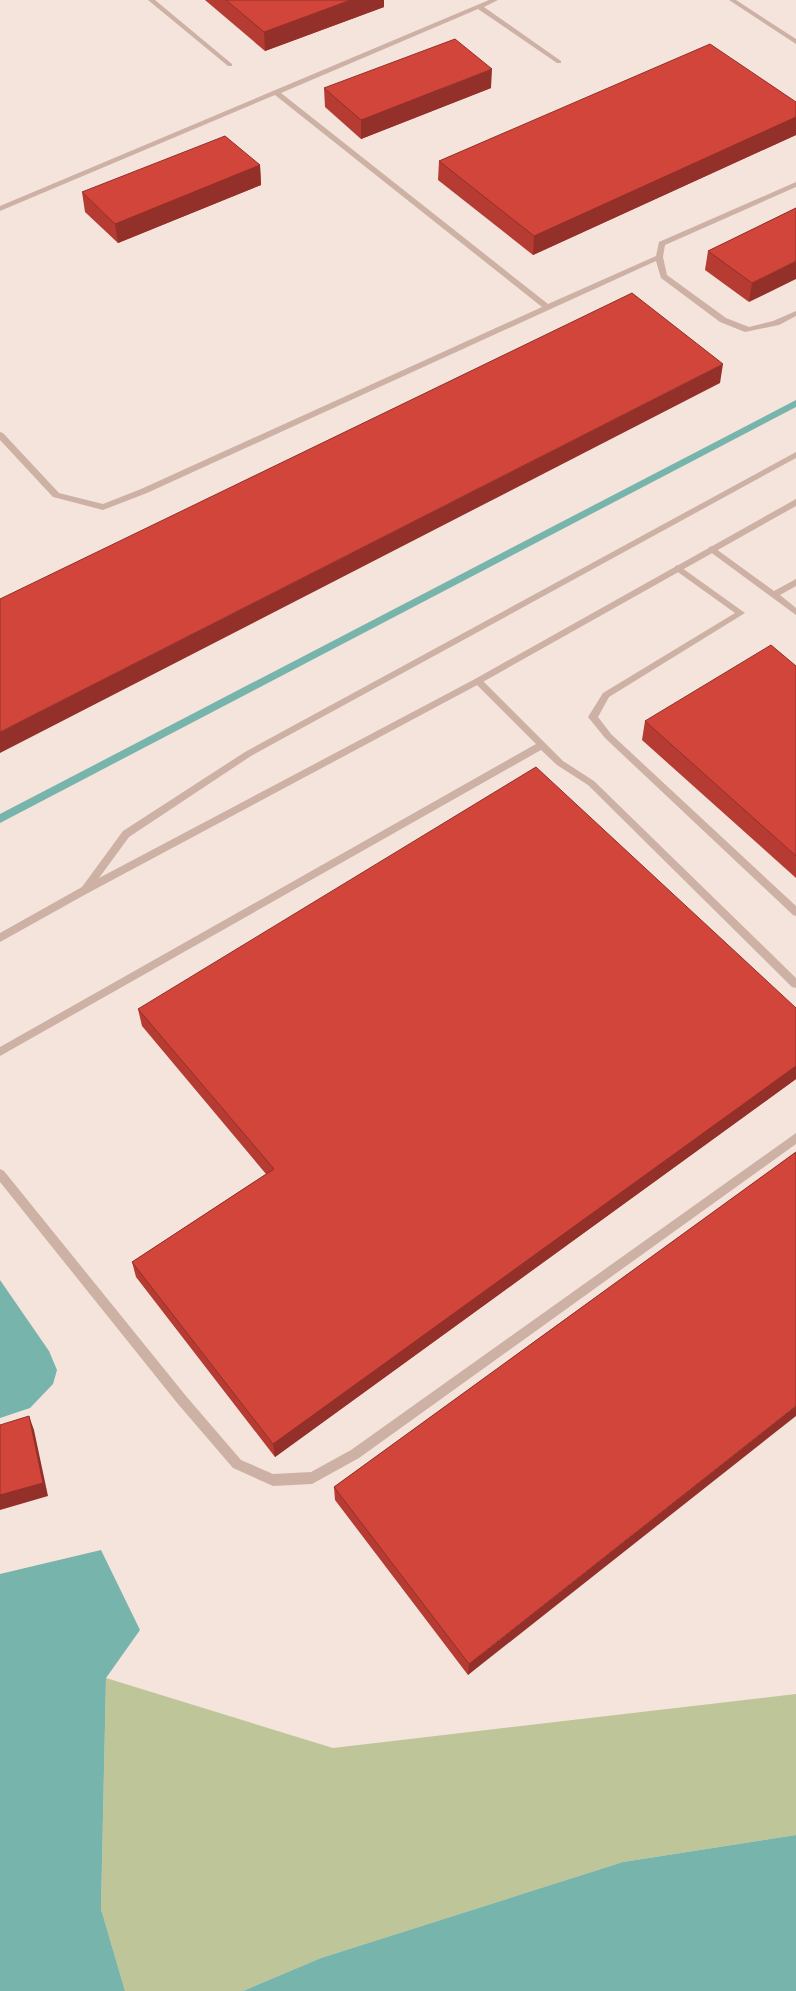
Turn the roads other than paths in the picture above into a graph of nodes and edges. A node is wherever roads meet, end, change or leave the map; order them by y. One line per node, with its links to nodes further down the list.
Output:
1 (151, 0): 7 (street)
2 (495, 0): 4 (street)
3 (732, 0): 5 (street)
4 (479, 7): 6 (street); 8 (street)
5 (796, 42)
6 (560, 62)
7 (230, 65)
8 (275, 92): 10 (street); 12 (street)
9 (796, 184): 11 (street)
10 (0, 208)
11 (659, 257): 12 (street); 13 (street)
12 (548, 308): 14 (street)
13 (796, 313)
14 (0, 435)
15 (796, 455): 24 (street)
16 (796, 502): 17 (street)
17 (712, 549): 18 (street); 20 (street)
18 (678, 568): 22 (street); 25 (street)
19 (796, 582): 20 (street)
20 (774, 595): 21 (street)
21 (796, 612)
22 (478, 681): 23 (street); 24 (street)
23 (542, 745): 27 (street); 28 (street)
24 (85, 890): 26 (street)
25 (796, 912)
26 (0, 938)
27 (796, 984)
28 (0, 1052)
29 (796, 1138): 30 (street)
30 (0, 1174)

